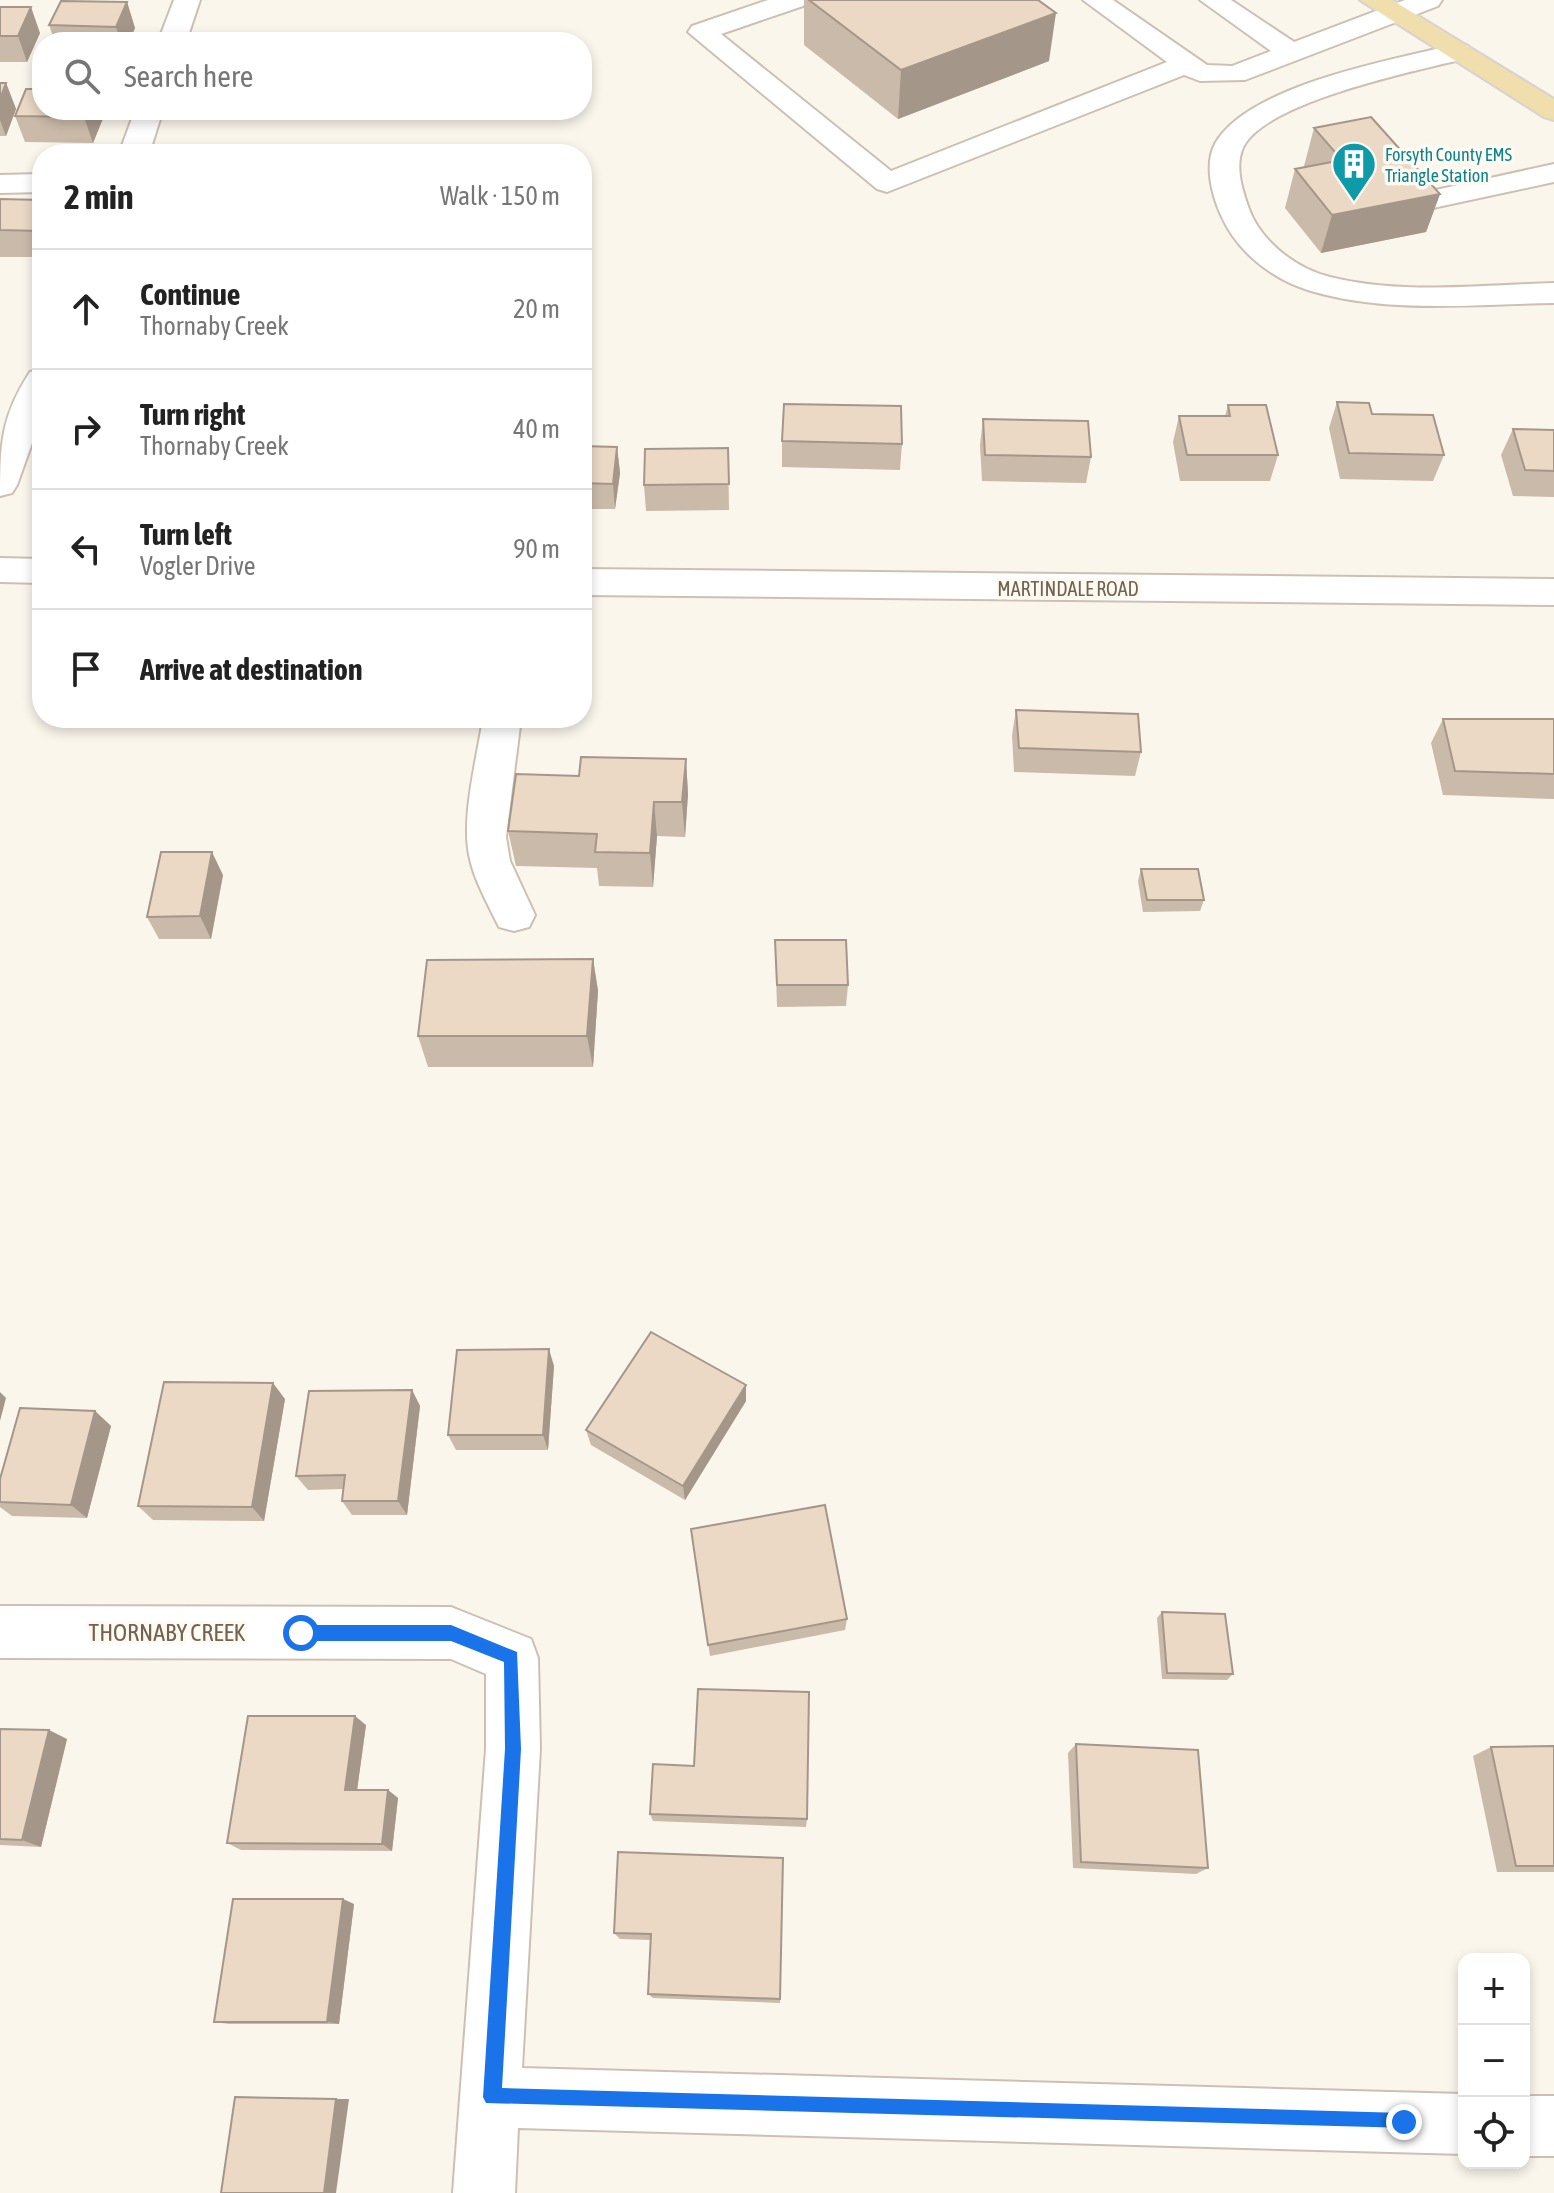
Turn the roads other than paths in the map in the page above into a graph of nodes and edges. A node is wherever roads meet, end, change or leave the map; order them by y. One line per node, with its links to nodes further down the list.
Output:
1 (187, 0): 7 (street)
2 (794, 0): 10 (street)
3 (1096, 0): 10 (street)
4 (1213, 0): 8 (street)
5 (1429, 0): 6 (street)
6 (1384, 6): 8 (street); 9 (main road)
7 (176, 32)
8 (1291, 52): 10 (street)
9 (1458, 52): 11 (main road); 18 (street)
10 (1187, 64)
11 (1554, 111)
12 (146, 120): 13 (street)
13 (137, 144)
14 (1554, 173): 17 (street)
15 (32, 183): 16 (street)
16 (0, 184)
17 (1433, 199)
18 (1554, 293)
19 (32, 397): 20 (street)
20 (0, 485)
21 (0, 570): 22 (street)
22 (32, 571)
23 (592, 582): 24 (street, MARTINDALE ROAD)
24 (1554, 592)
25 (501, 728): 26 (street)
26 (514, 915)
27 (0, 1632): 28 (street, THORNABY CREEK)
28 (492, 2097): 29 (street); 32 (street, THORNABY CREEK)
29 (1458, 2124)
30 (1530, 2126): 31 (street)
31 (1554, 2126)
32 (484, 2193)

